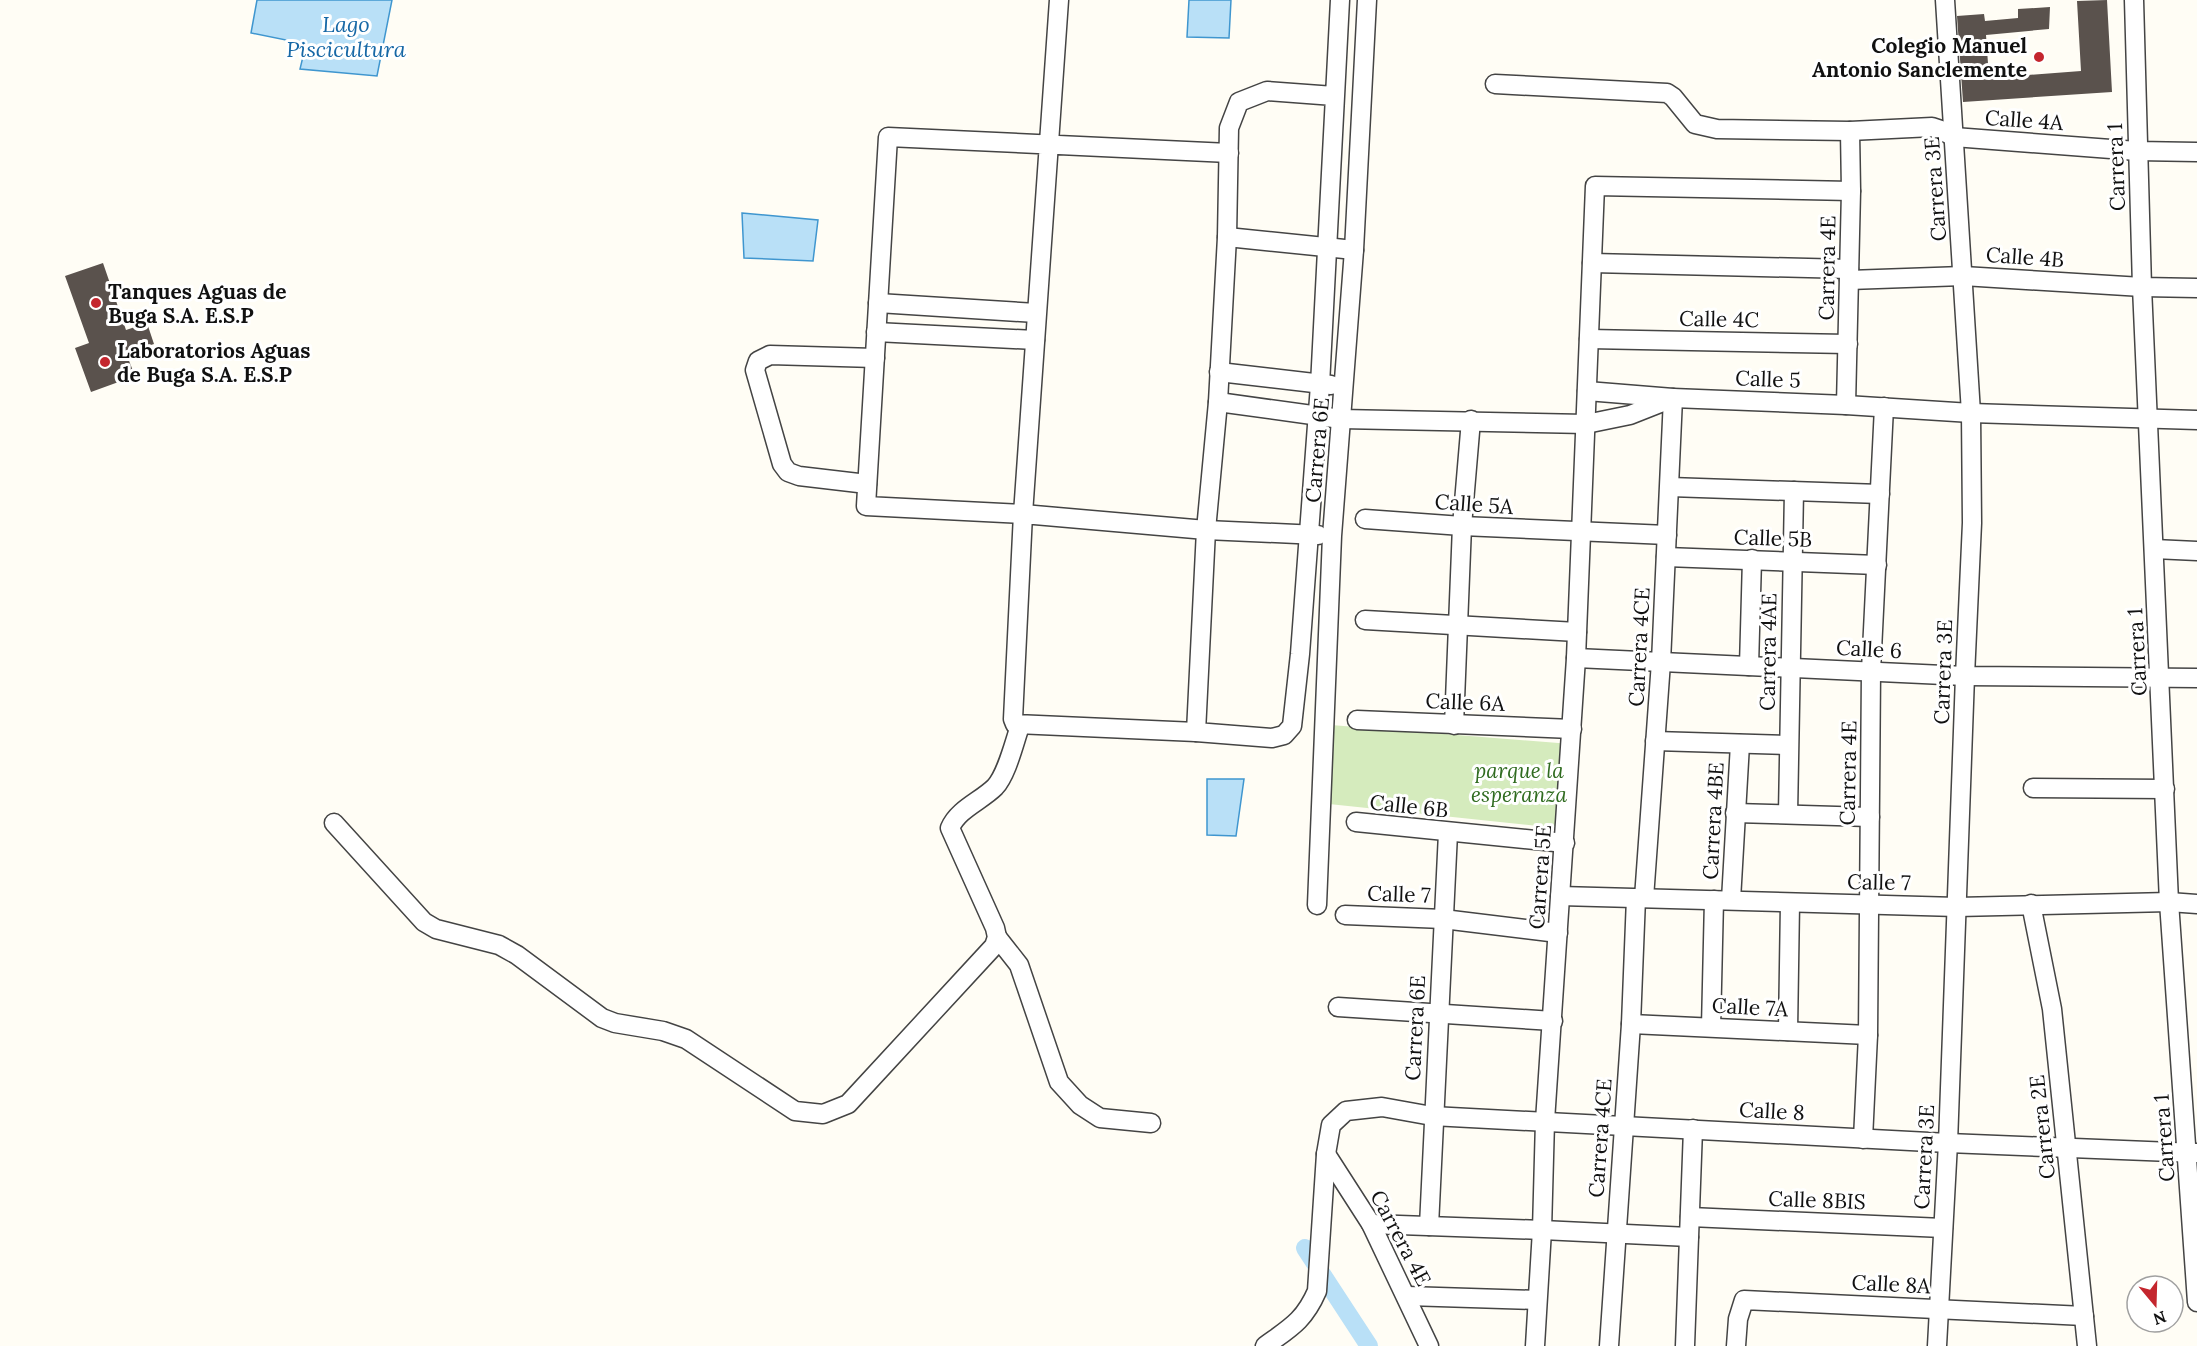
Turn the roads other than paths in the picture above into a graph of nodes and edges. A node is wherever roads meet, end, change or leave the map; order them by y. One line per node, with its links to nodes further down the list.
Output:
1 (1059, 0): 14 (street)
2 (1340, 0): 6 (street, Carrera 6E)
3 (1367, 0): 7 (street, Carrera 6E)
4 (1945, 0): 13 (street, Carrera 3E)
5 (2134, 0): 15 (street, Carrera 1)
6 (1339, 23): 7 (street); 9 (street, Carrera 6E)
7 (1366, 27): 11 (street, Carrera 6E)
8 (1495, 84): 12 (street, Calle 4A)
9 (1334, 96): 10 (street, Carrera 6E); 17 (street)
10 (1333, 119): 11 (street); 20 (street, Carrera 6E)
11 (1361, 122): 21 (street, Carrera 6E)
12 (1850, 131): 13 (street, Calle 4A); 18 (street, Carrera 4E)
13 (1954, 137): 15 (street, Calle 4A); 24 (street, Carrera 3E)
14 (1048, 145): 17 (street); 27 (street); 28 (street)
15 (2137, 151): 16 (street, Calle 4A); 25 (street, Carrera 1)
16 (2197, 152)
17 (1229, 153): 19 (street)
18 (1851, 191): 22 (street, Carrera 5E); 23 (street, Carrera 4E)
19 (1227, 237): 20 (street); 34 (street)
20 (1326, 248): 21 (street); 35 (street, Carrera 6E)
21 (1354, 250): 36 (street, Carrera 6E)
22 (1592, 263): 23 (street, Calle 4B); 30 (street, Carrera 5E)
23 (1849, 275): 24 (street, Calle 4B); 32 (street, Carrera 4E)
24 (1963, 276): 25 (street, Calle 4B); 42 (street, Carrera 3E)
25 (2142, 287): 26 (street, Calle 4B); 44 (street, Carrera 1)
26 (2197, 288)
27 (878, 303): 28 (street); 29 (street)
28 (1036, 313): 31 (street)
29 (876, 332): 31 (street); 33 (street)
30 (1589, 339): 32 (street, Calle 4C); 37 (street, Carrera 5E)
31 (1035, 340): 53 (street)
32 (1848, 344): 40 (street, Carrera 4E)
33 (875, 358): 49 (street); 49 (street)
34 (1219, 372): 35 (street); 39 (street)
35 (1320, 385): 36 (street); 43 (street, Carrera 6E)
36 (1345, 385): 45 (street, Carrera 6E)
37 (1587, 391): 38 (street); 48 (street, Carrera 5E)
38 (1673, 398): 40 (street, Calle 5); 48 (street, Calle 5); 50 (street, Carrera 4CE)
39 (1218, 402): 43 (street, Calle 5); 56 (street)
40 (1845, 405): 41 (street, Calle 5)
41 (1884, 407): 42 (street, Calle 5); 52 (street, Carrera 4E)
42 (1971, 413): 44 (street, Calle 5); 79 (street, Carrera 3E)
43 (1317, 416): 45 (street, Calle 5); 58 (street, Carrera 6E)
44 (2148, 418): 47 (street, Calle 5); 61 (street, Carrera 1)
45 (1341, 419): 46 (street, Calle 5); 60 (street, Carrera 6E)
46 (1471, 420): 48 (street, Calle 5); 55 (street)
47 (2197, 420)
48 (1586, 424): 57 (street, Carrera 5E)
49 (867, 484): 53 (street)
50 (1670, 487): 51 (street); 59 (street, Carrera 4CE)
51 (1794, 491): 52 (street); 65 (street, Carrera 4AE)
52 (1880, 494): 66 (street, Carrera 4E)
53 (1023, 514): 56 (street); 84 (street)
54 (1365, 519): 55 (street, Calle 5A)
55 (1462, 526): 57 (street, Calle 5A); 70 (street)
56 (1206, 530): 58 (street); 86 (street)
57 (1581, 532): 59 (street, Calle 5A); 71 (street, Carrera 5E)
58 (1308, 535): 60 (street); 67 (street, Carrera 6E)
59 (1667, 535): 63 (street, Carrera 4CE)
60 (1332, 536): 68 (street, Carrera 6E)
61 (2154, 549): 62 (street); 80 (street, Carrera 1)
62 (2197, 551)
63 (1666, 557): 64 (street, Calle 5B); 75 (street, Carrera 4CE)
64 (1752, 559): 65 (street, Calle 5B); 76 (street)
65 (1792, 561): 66 (street, Calle 5B); 77 (street, Carrera 4AE)
66 (1877, 565): 78 (street, Carrera 4E)
67 (1304, 593): 68 (street); 72 (street, Carrera 6E)
68 (1329, 595): 73 (street, Carrera 6E)
69 (1365, 620): 70 (street)
70 (1460, 626): 71 (street); 83 (street)
71 (1577, 632): 74 (street, Carrera 5E)
72 (1300, 654): 73 (street); 86 (street, Carrera 6E)
73 (1326, 655): 104 (street, Carrera 6E)
74 (1576, 658): 75 (street, Calle 6); 85 (street, Carrera 5E)
75 (1661, 662): 76 (street, Calle 6); 87 (street, Carrera 4CE)
76 (1749, 666): 77 (street, Calle 6)
77 (1790, 668): 78 (street, Calle 6); 89 (street, Carrera 4AE)
78 (1871, 671): 79 (street, Calle 6); 94 (street, Carrera 4E)
79 (1965, 676): 80 (street, Calle 6); 108 (street, Carrera 3E)
80 (2160, 678): 81 (street, Calle 6); 91 (street, Carrera 1)
81 (2197, 678)
82 (1357, 720): 83 (street, Calle 6A)
83 (1454, 725): 85 (street, Calle 6A)
84 (1020, 726): 86 (street); 112 (street)
85 (1572, 729): 98 (street, Carrera 5E)
86 (1196, 732)
87 (1655, 741): 88 (street); 100 (street, Carrera 4CE)
88 (1740, 744): 89 (street); 92 (street, Carrera 4BE)
89 (1788, 745): 93 (street, Carrera 4AE)
90 (2033, 788): 91 (street)
91 (2165, 789): 102 (street, Carrera 1)
92 (1735, 813): 93 (street); 101 (street, Carrera 4BE)
93 (1788, 814): 94 (street)
94 (1870, 817): 105 (street, Carrera 4E)
95 (1356, 822): 97 (street, Calle 6B)
96 (334, 823): 112 (street)
97 (1448, 832): 98 (street, Calle 6B); 110 (street, Carrera 6E)
98 (1565, 843): 99 (street, Carrera 5E)
99 (1560, 896): 100 (street, Calle 7); 111 (street, Carrera 5E)
100 (1640, 898): 101 (street, Calle 7); 116 (street, Carrera 4CE)
101 (1722, 900): 103 (street, Calle 7); 117 (street, Carrera 4BE)
102 (2169, 902): 106 (street, Calle 7); 107 (street, Calle 7); 128 (street, Carrera 1)
103 (1790, 903): 105 (street, Calle 7); 118 (street)
104 (1317, 904)
105 (1869, 904): 108 (street, Calle 7); 119 (street, Carrera 4E)
106 (2031, 904): 108 (street, Calle 7); 127 (street, Carrera 2E)
107 (2197, 904)
108 (1958, 907): 126 (street, Carrera 3E)
109 (1345, 915): 110 (street, Calle 7)
110 (1443, 919): 111 (street, Calle 7); 114 (street, Carrera 6E)
111 (1558, 933): 115 (street, Carrera 5E)
112 (997, 937): 122 (street)
113 (1338, 1007): 114 (street)
114 (1438, 1013): 115 (street); 120 (street, Carrera 6E)
115 (1553, 1021): 121 (street, Carrera 5E)
116 (1631, 1024): 117 (street, Calle 7A); 123 (street, Carrera 4CE)
117 (1711, 1027): 118 (street, Calle 7A)
118 (1788, 1031): 119 (street, Calle 7A)
119 (1868, 1035): 125 (street, Carrera 4E)
120 (1432, 1116): 121 (street, Calle 8); 129 (street, Calle 8); 132 (street, Carrera 6E)
121 (1545, 1121): 123 (street, Calle 8); 134 (street, Carrera 5E)
122 (1151, 1124)
123 (1623, 1125): 124 (street, Calle 8); 135 (street, Carrera 4CE)
124 (1693, 1130): 125 (street, Calle 8); 130 (street)
125 (1863, 1139): 126 (street, Calle 8)
126 (1948, 1143): 127 (street, Calle 8); 133 (street, Carrera 3E)
127 (2067, 1148): 128 (street, Calle 8); 141 (street, Carrera 2E)
128 (2192, 1153): 139 (street, Carrera 1)
129 (1326, 1154): 131 (street, Carrera 4E); 142 (street)
130 (1690, 1217): 133 (street, Calle 8BIS); 136 (street)
131 (1371, 1224): 132 (street); 137 (street, Carrera 4E)
132 (1429, 1226): 134 (street)
133 (1943, 1228): 140 (street, Carrera 3E)
134 (1542, 1230): 135 (street); 138 (street, Carrera 5E)
135 (1615, 1234): 136 (street); 145 (street, Carrera 4CE)
136 (1689, 1238): 146 (street)
137 (1407, 1296): 138 (street); 143 (street, Carrera 4E)
138 (1537, 1300): 144 (street, Carrera 5E)
139 (2197, 1302)
140 (1939, 1309): 141 (street, Calle 8A); 147 (street, Calle 8A); 148 (street, Carrera 3E)
141 (2084, 1316): 149 (street, Carrera 2E)
142 (1265, 1346)
143 (1429, 1346)
144 (1535, 1346)
145 (1609, 1346)
146 (1685, 1346)
147 (1736, 1346)
148 (1937, 1346)
149 (2087, 1346)

